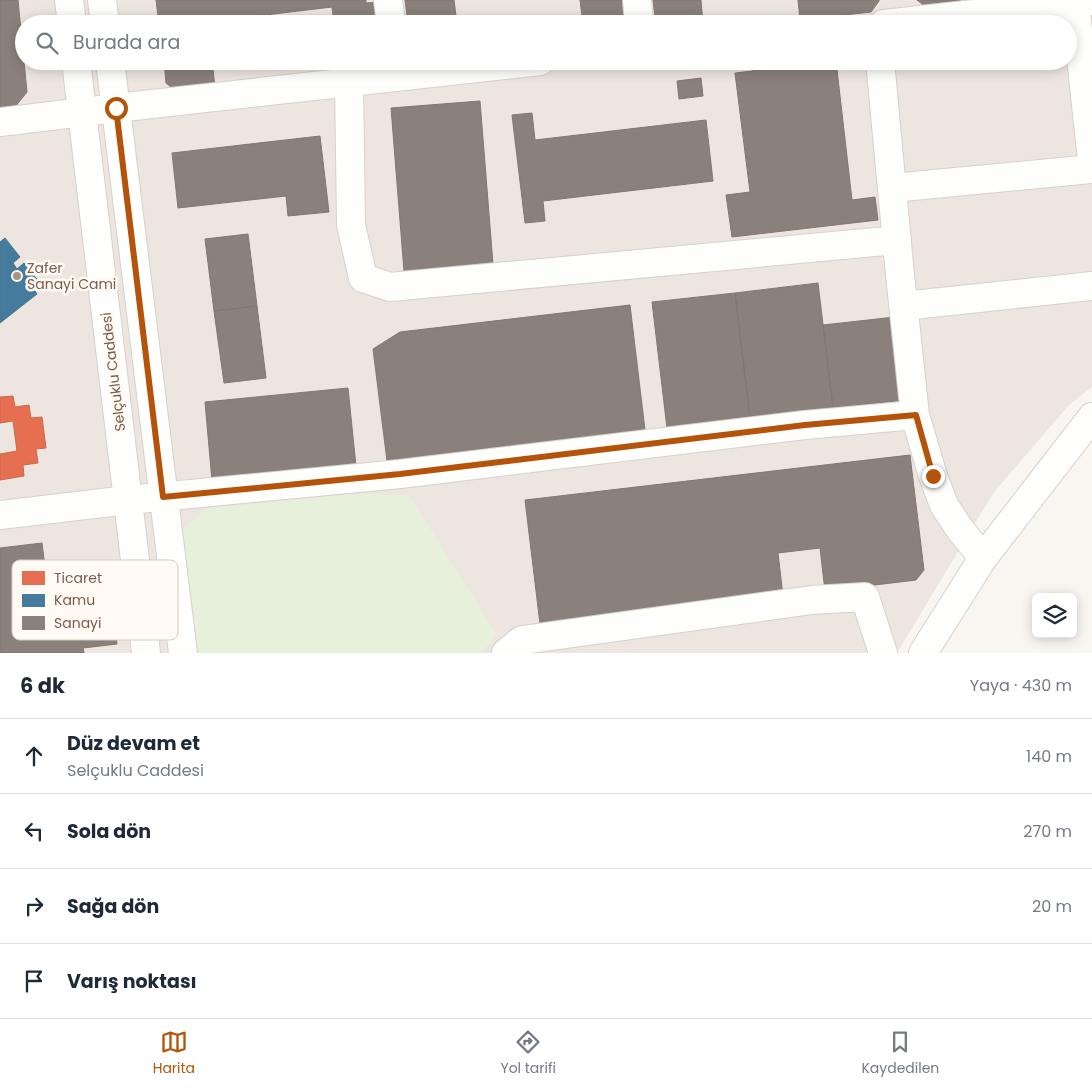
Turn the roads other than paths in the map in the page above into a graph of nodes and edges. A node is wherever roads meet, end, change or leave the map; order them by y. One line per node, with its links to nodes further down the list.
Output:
1 (69, 0): 7 (street)
2 (102, 0): 8 (street)
3 (388, 0): 9 (street)
4 (637, 0): 10 (street)
5 (882, 0): 11 (street)
6 (1083, 2): 12 (street); 21 (street)
7 (71, 15)
8 (104, 15)
9 (390, 15)
10 (639, 15)
11 (879, 15)
12 (965, 15)
13 (77, 70): 19 (street, Selçuklu Caddesi)
14 (111, 70): 18 (street)
15 (392, 70): 17 (street)
16 (881, 70): 23 (street)
17 (349, 82): 18 (street); 24 (street)
18 (116, 108): 19 (street); 29 (street)
19 (82, 112): 20 (street); 30 (street, Selçuklu Caddesi)
20 (0, 122)
21 (1092, 160)
22 (1092, 169): 23 (street)
23 (892, 188): 24 (street)
24 (897, 240): 26 (street)
25 (1092, 286): 26 (street)
26 (903, 306): 27 (street)
27 (916, 415): 29 (street); 32 (street)
28 (1092, 417): 32 (street)
29 (163, 497): 30 (street); 34 (street)
30 (128, 500): 31 (street); 33 (street, Selçuklu Caddesi)
31 (0, 515)
32 (983, 558): 41 (street)
33 (135, 560)
34 (171, 560)
35 (178, 614): 38 (street)
36 (144, 640): 37 (street, Selçuklu Caddesi)
37 (146, 653)
38 (183, 653)
39 (506, 653): 40 (street)
40 (881, 653)
41 (923, 653)

